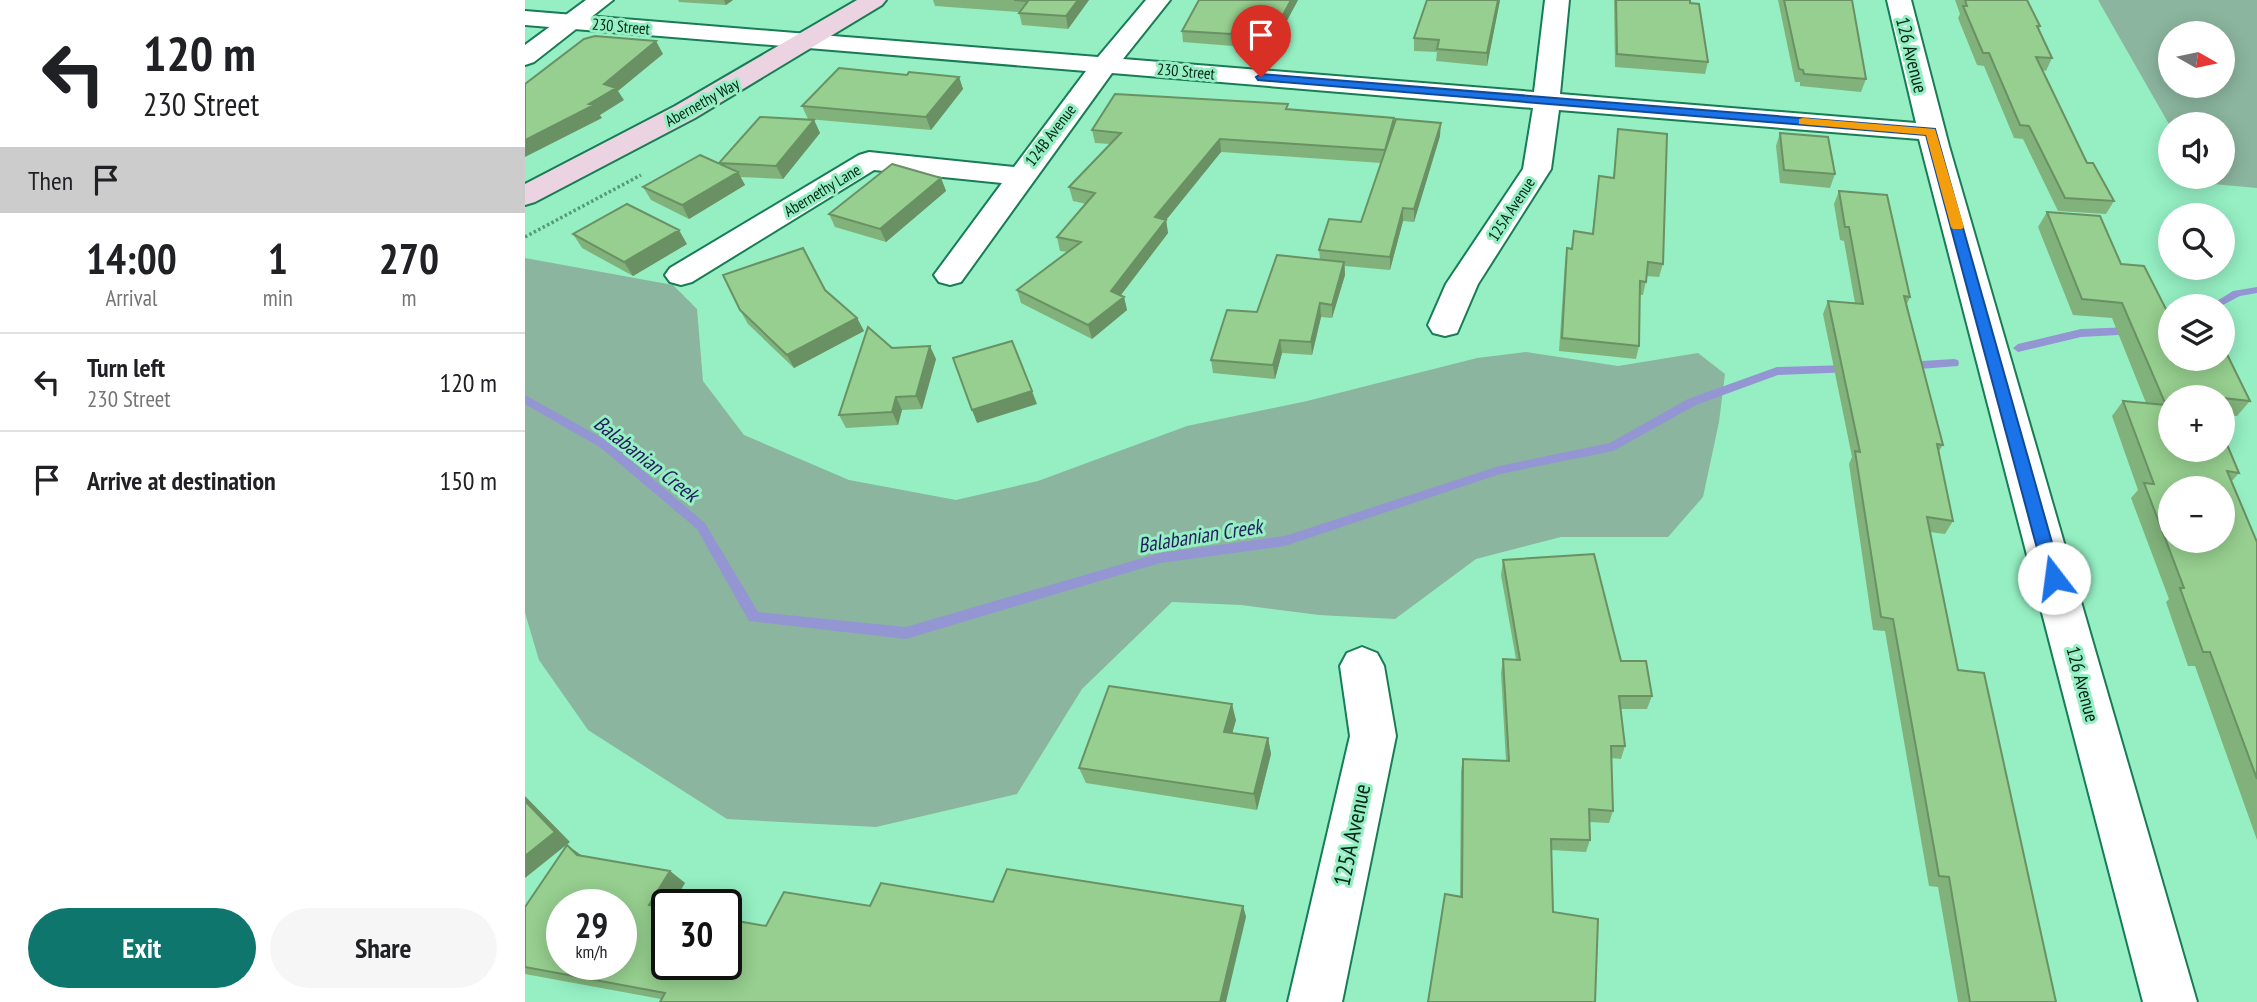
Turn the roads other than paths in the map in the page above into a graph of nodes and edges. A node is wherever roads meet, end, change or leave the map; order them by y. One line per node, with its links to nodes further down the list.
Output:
1 (601, 0): 7 (street)
2 (874, 0): 8 (main road, Abernethy Way)
3 (1158, 0): 10 (street, 124B Avenue)
4 (1557, 0): 11 (street, 125A Avenue)
5 (1899, 0): 12 (street, 126 Avenue)
6 (525, 18): 7 (street, 230 Street)
7 (573, 22): 8 (street, 230 Street); 9 (street)
8 (808, 41): 10 (street, 230 Street); 14 (main road, Abernethy Way)
9 (525, 57)
10 (1104, 65): 11 (street, 230 Street); 13 (street, 124B Avenue)
11 (1547, 101): 12 (street, 230 Street); 17 (street, 125A Avenue)
12 (1931, 132): 20 (street, 126 Avenue)
13 (1020, 176): 15 (street, Abernethy Lane); 16 (street, 124B Avenue)
14 (525, 196)
15 (681, 275)
16 (950, 275)
17 (1445, 325)
18 (1362, 666): 19 (street, 125A Avenue)
19 (1315, 1002)
20 (2171, 1002)

